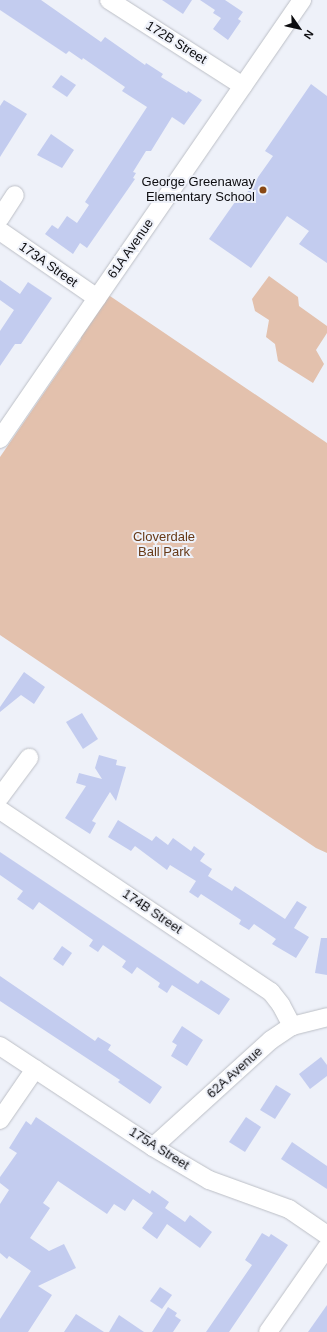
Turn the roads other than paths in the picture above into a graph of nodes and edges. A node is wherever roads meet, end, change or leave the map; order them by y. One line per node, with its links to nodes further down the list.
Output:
1 (109, 0): 3 (street, 172B Street)
2 (302, 0): 3 (street, 61A Avenue)
3 (243, 86): 7 (street, 61A Avenue)
4 (15, 195): 5 (street)
5 (0, 218)
6 (0, 231): 7 (street, 173A Street)
7 (96, 298): 8 (street, 61A Avenue)
8 (0, 439)
9 (29, 758): 10 (street)
10 (0, 797)
11 (0, 810): 13 (street, 174B Street)
12 (327, 1017): 13 (street, 62A Avenue)
13 (292, 1026): 17 (street, 62A Avenue)
14 (0, 1046): 15 (street, 175A Street)
15 (35, 1069): 16 (street); 17 (street, 175A Street)
16 (0, 1120)
17 (153, 1147): 18 (street, 175A Street)
18 (327, 1235)
19 (327, 1247): 20 (street)
20 (268, 1332)

